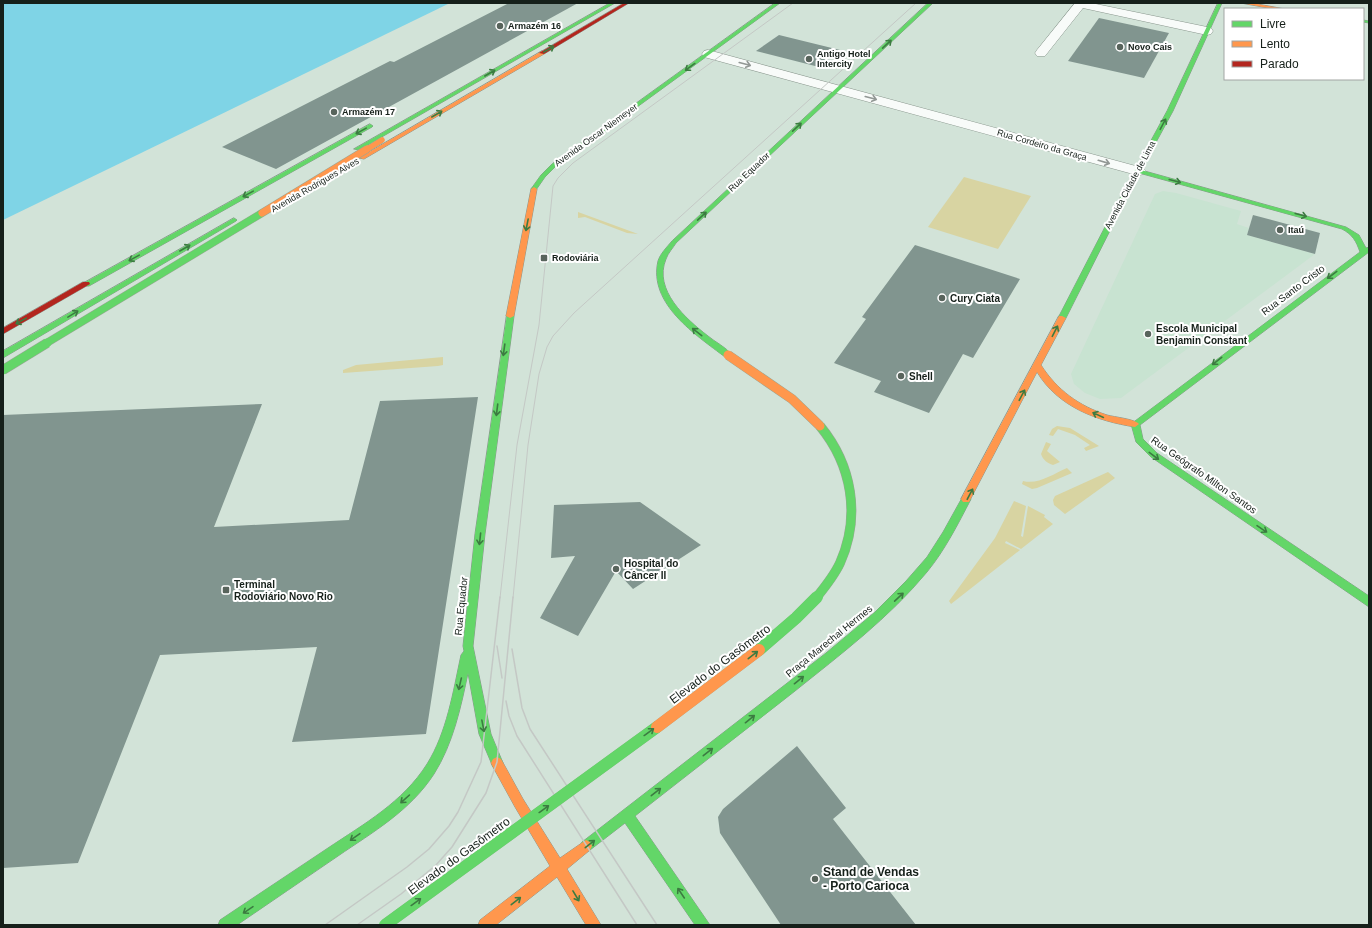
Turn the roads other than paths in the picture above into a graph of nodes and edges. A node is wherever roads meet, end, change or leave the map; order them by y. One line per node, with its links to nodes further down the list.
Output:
1 (613, 3): 13 (main road, Avenida Rodrigues Alves, one-way to 1)
2 (627, 3): 21 (main road, Avenida Rodrigues Alves, one-way to 2)
3 (778, 3): 11 (main road, Avenida Oscar Niemeyer)
4 (931, 3): 12 (main road, Rua Equador, one-way to 4)
5 (1220, 3): 9 (main road, Avenida Cidade de Lima)
6 (1244, 3): 8 (main road)
7 (1080, 4): 9 (street); 10 (street)
8 (1276, 8)
9 (1208, 31): 15 (main road, Avenida Cidade de Lima, one-way to 9)
10 (1041, 53)
11 (708, 54): 12 (street, Rua Cordeiro da Graça, one-way to 12); 17 (main road, Avenida Oscar Niemeyer, one-way to 17)
12 (838, 89): 15 (street, Rua Cordeiro da Graça, one-way to 15); 20 (main road, Rua Equador, one-way to 12)
13 (456, 92): 19 (main road, Avenida Rodrigues Alves, one-way to 13); 23 (main road, bridge)
14 (380, 121): 18 (main road, one-way to 18)
15 (1138, 171): 16 (main road, Rua Cordeiro da Graça, one-way to 16); 22 (main road, Avenida Cidade de Lima, one-way to 15)
16 (1366, 250): 24 (main road, Rua Santo Cristo, one-way to 24)
17 (507, 329): 26 (main road, Rua Equador, one-way to 26)
18 (3, 331)
19 (3, 355)
20 (728, 355): 30 (main road, Elevado do Gasômetro, one-way to 20, bridge)
21 (3, 366)
22 (1038, 366): 24 (main road, one-way to 22); 27 (main road, Praça Marechal Hermes, one-way to 22)
23 (3, 370)
24 (1135, 424): 25 (main road, Rua Geógrafo Milton Santos, one-way to 25)
25 (1369, 602)
26 (468, 646): 28 (main road, Rua Equador, one-way to 28); 29 (main road, one-way to 29)
27 (627, 815): 28 (main road, Praça Marechal Hermes, one-way to 27); 33 (main road, one-way to 27)
28 (559, 868): 31 (main road, Praça Marechal Hermes, one-way to 28); 32 (main road, Rua Equador, one-way to 32)
29 (225, 925)
30 (384, 925)
31 (485, 925)
32 (594, 925)
33 (703, 925)

